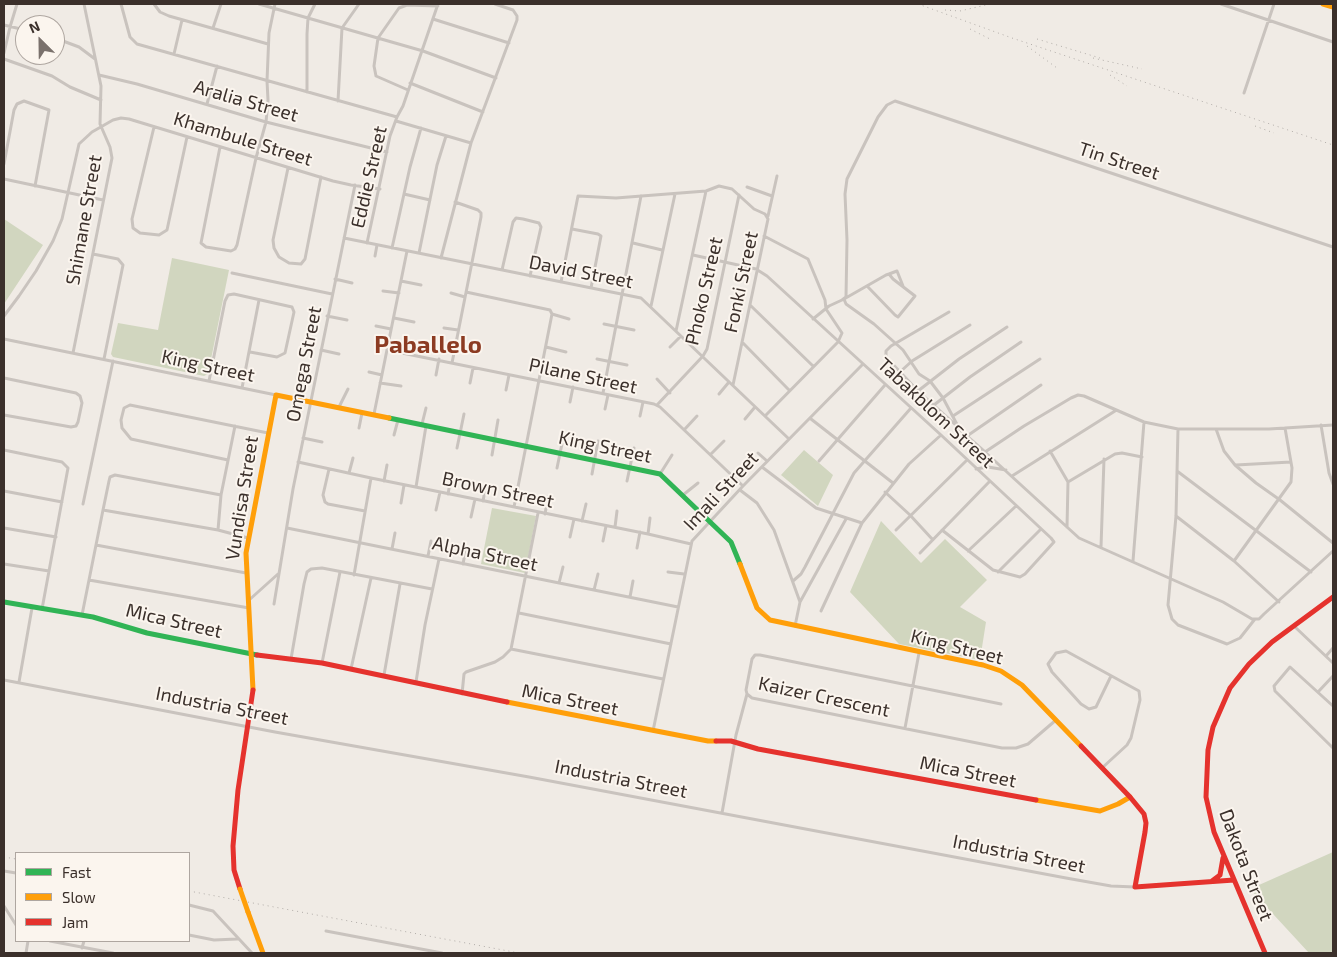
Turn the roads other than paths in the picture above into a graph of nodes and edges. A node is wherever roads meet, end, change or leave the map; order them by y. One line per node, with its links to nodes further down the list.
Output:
1 (17, 4): 22 (street)
2 (84, 4): 35 (street, Shimane Street)
3 (121, 4): 33 (street)
4 (154, 4): 19 (street)
5 (221, 4): 24 (street)
6 (259, 4): 16 (street)
7 (275, 4): 16 (street)
8 (315, 4): 17 (street)
9 (359, 4): 25 (street)
10 (495, 4): 29 (street)
11 (1221, 4): 20 (street)
12 (1274, 4): 20 (street)
13 (1323, 4): 15 (street)
14 (438, 5): 18 (street, Eddie Street); 26 (street)
15 (1333, 7)
16 (273, 8): 17 (street); 30 (street)
17 (308, 18): 25 (street); 42 (street)
18 (433, 19): 29 (street); 31 (street, Eddie Street)
19 (182, 20): 24 (street); 33 (street)
20 (1268, 20): 28 (street); 43 (street)
21 (4, 25): 22 (street)
22 (10, 26): 23 (street); 32 (street)
23 (15, 27)
24 (213, 28): 30 (street)
25 (342, 28): 26 (street); 45 (street)
26 (378, 38): 31 (street); 41 (street)
27 (65, 42): 35 (street)
28 (1333, 42)
29 (509, 43): 38 (street)
30 (268, 44): 39 (street)
31 (423, 51): 38 (street); 40 (street, Eddie Street)
32 (4, 53)
33 (174, 54): 36 (street)
34 (4, 59): 44 (street)
35 (96, 60): 37 (street, Shimane Street)
36 (217, 66): 39 (street); 46 (street)
37 (99, 75): 44 (street, Shimane Street); 46 (street, Aralia Street)
38 (496, 78): 47 (street)
39 (267, 81): 42 (street); 51 (street)
40 (410, 83): 41 (street, Eddie Street); 47 (street)
41 (408, 90): 49 (street, Eddie Street)
42 (307, 92): 45 (street)
43 (1244, 92)
44 (101, 100): 48 (street, Shimane Street)
45 (338, 101): 49 (street)
46 (207, 104): 51 (street, Aralia Street)
47 (482, 112): 57 (street)
48 (100, 114): 50 (street); 52 (street, Shimane Street)
49 (396, 119): 54 (street); 59 (street, Eddie Street)
50 (109, 122): 52 (street, Khambule Street); 53 (street, Khambule Street)
51 (266, 122): 59 (street, Aralia Street); 60 (street)
52 (101, 127): 71 (street, Khambule Street); 77 (street, Shimane Street)
53 (154, 127): 56 (street, Khambule Street); 56 (street)
54 (421, 128): 55 (street); 72 (street)
55 (446, 136): 57 (street); 78 (street)
56 (187, 137): 58 (street, Khambule Street)
57 (470, 143): 79 (street)
58 (220, 147): 60 (street, Khambule Street); 60 (street)
59 (387, 152): 69 (street, Eddie Street)
60 (256, 158): 62 (street, Khambule Street)
61 (4, 164): 67 (street)
62 (288, 168): 64 (street, Khambule Street); 64 (street)
63 (777, 176): 76 (street)
64 (322, 177): 66 (street, Khambule Street)
65 (4, 179): 67 (street)
66 (355, 185): 69 (street, Khambule Street); 83 (street, Omega Street)
67 (35, 186): 71 (street)
68 (747, 187): 76 (street)
69 (380, 189): 84 (street, Eddie Street)
70 (706, 191): 73 (street, Fonki Street); 75 (street, Fonki Street); 93 (street)
71 (69, 192): 77 (street); 125 (street, Khambule Street)
72 (404, 194): 78 (street); 88 (street)
73 (675, 194): 74 (street, Fonki Street); 89 (street)
74 (641, 196): 81 (street, Fonki Street); 85 (street)
75 (740, 196): 80 (street, Fonki Street); 96 (street, Phoko Street)
76 (772, 196): 80 (street)
77 (104, 200): 92 (street, Shimane Street)
78 (430, 200): 91 (street)
79 (455, 202): 95 (street); 97 (street)
80 (768, 217): 82 (street, Fonki Street)
81 (572, 229): 105 (street); 109 (street)
82 (764, 236): 98 (street, Fonki Street); 122 (street)
83 (344, 238): 84 (street, David Street); 103 (street, Omega Street)
84 (367, 242): 86 (street, David Street)
85 (633, 243): 89 (street); 116 (street)
86 (377, 245): 88 (street, David Street); 94 (street)
87 (1333, 247): 118 (street, Tin Street)
88 (392, 248): 90 (street, David Street)
89 (662, 250): 121 (street)
90 (407, 251): 91 (street, David Street); 104 (street)
91 (419, 253): 95 (street, David Street)
92 (93, 254): 154 (street, Shimane Street); 157 (street)
93 (693, 255): 96 (street); 141 (street)
94 (375, 256)
95 (441, 258): 97 (street, David Street)
96 (725, 262): 98 (street); 156 (street, Phoko Street)
97 (472, 264): 99 (street, David Street); 113 (street)
98 (756, 269): 120 (street, Fonki Street); 129 (street, Tabakblom Street)
99 (502, 270): 102 (street, David Street); 102 (street)
100 (232, 273): 115 (street)
101 (889, 274): 108 (street); 110 (street); 110 (street)
102 (530, 276): 105 (street, David Street)
103 (335, 279): 106 (street); 115 (street, Omega Street)
104 (401, 281): 107 (street); 114 (street)
105 (561, 282): 109 (street, David Street)
106 (352, 283)
107 (420, 285)
108 (867, 286): 110 (street); 118 (street)
109 (591, 288): 116 (street, David Street)
110 (904, 288)
111 (383, 291): 114 (street)
112 (451, 292): 117 (street)
113 (466, 292): 117 (street); 124 (street)
114 (399, 293): 127 (street)
115 (332, 294): 126 (street, Omega Street)
116 (623, 294): 121 (street, David Street); 135 (street)
117 (465, 297): 139 (street)
118 (844, 299): 122 (street); 147 (street)
119 (259, 300): 152 (street); 152 (street); 177 (street)
120 (750, 304): 146 (street, Fonki Street); 167 (street)
121 (651, 306): 141 (street, David Street)
122 (826, 309): 129 (street); 144 (street)
123 (949, 312): 147 (street)
124 (552, 314): 128 (street); 148 (street)
125 (4, 316)
126 (328, 316): 130 (street); 150 (street, Omega Street)
127 (394, 318): 131 (street); 138 (street)
128 (569, 319)
129 (813, 319): 144 (street, Tabakblom Street)
130 (346, 320)
131 (414, 322)
132 (604, 324): 135 (street)
133 (970, 325): 164 (street)
134 (376, 326): 138 (street)
135 (617, 326): 140 (street); 161 (street)
136 (1007, 327): 178 (street)
137 (444, 328): 139 (street)
138 (391, 329): 151 (street)
139 (458, 330): 163 (street)
140 (634, 330)
141 (676, 331): 142 (street, David Street)
142 (681, 336): 149 (street); 156 (street, David Street)
143 (4, 339): 154 (street, King Street)
144 (838, 342): 165 (street, Tabakblom Street); 167 (street)
145 (1021, 342): 196 (street)
146 (742, 343): 181 (street, Fonki Street); 189 (street)
147 (896, 343): 164 (street); 170 (street)
148 (546, 347): 153 (street); 176 (street)
149 (670, 348)
150 (320, 350): 155 (street); 197 (street, Omega Street)
151 (387, 350): 158 (street, Pilane Street); 171 (street)
152 (250, 352): 186 (street)
153 (566, 352)
154 (73, 354): 157 (street, King Street)
155 (340, 354)
156 (703, 356): 181 (street, David Street); 192 (street, Phoko Street)
157 (104, 359): 162 (street, King Street)
158 (439, 359): 163 (street, Pilane Street); 172 (street)
159 (597, 359): 161 (street)
160 (1040, 359): 215 (street)
161 (610, 361): 166 (street); 191 (street)
162 (113, 362): 177 (street, King Street); 305 (street)
163 (452, 362): 168 (street, Pilane Street)
164 (912, 362): 170 (street); 178 (street)
165 (863, 364): 182 (street, Tabakblom Street); 217 (street, Imali Street)
166 (627, 365)
167 (813, 366): 189 (street)
168 (473, 368): 173 (street, Pilane Street); 179 (street)
169 (369, 372): 171 (street)
170 (900, 372): 190 (street)
171 (382, 375): 180 (street)
172 (436, 375)
173 (509, 375): 176 (street, Pilane Street); 188 (street)
174 (4, 378): 211 (street)
175 (656, 379): 192 (street)
176 (538, 380): 185 (street, Pilane Street); 244 (street)
177 (209, 381): 186 (street, King Street)
178 (930, 381): 190 (street); 196 (street)
179 (470, 382)
180 (380, 383): 184 (street); 209 (street)
181 (731, 384): 193 (street); 203 (street, David Street)
182 (885, 385): 205 (street, Tabakblom Street); 240 (street)
183 (1041, 385): 236 (street)
184 (401, 386)
185 (573, 387): 191 (street, Pilane Street); 198 (street)
186 (242, 388): 194 (street, King Street)
187 (348, 388): 202 (street)
188 (506, 390)
189 (789, 390): 214 (street)
190 (918, 391): 201 (street)
191 (602, 393): 195 (street, Pilane Street)
192 (670, 393): 200 (street, Phoko Street)
193 (720, 394)
194 (276, 395): 197 (street, King Street); 232 (street, Vundisa Street)
195 (608, 395): 199 (street, Pilane Street); 206 (street)
196 (943, 398): 201 (street); 215 (street)
197 (310, 402): 202 (street, King Street); 237 (street, Omega Street)
198 (570, 402)
199 (643, 402): 200 (street, Pilane Street); 212 (street)
200 (657, 406): 229 (street, Pilane Street)
201 (934, 406): 230 (street)
202 (338, 407): 208 (street, King Street)
203 (755, 407): 214 (street, David Street); 216 (street)
204 (426, 408): 221 (street)
205 (911, 408): 235 (street, Tabakblom Street); 263 (street)
206 (605, 409)
207 (1116, 411): 220 (street); 248 (street); 249 (street)
208 (362, 412): 209 (street, King Street); 225 (street)
209 (374, 414): 218 (street, King Street)
210 (464, 414): 231 (street)
211 (4, 415)
212 (640, 416)
213 (697, 416): 229 (street)
214 (765, 416): 238 (street, David Street)
215 (953, 416): 230 (street)
216 (745, 419)
217 (811, 419): 238 (street, Imali Street); 240 (street)
218 (398, 420): 221 (street, King Street); 234 (street)
219 (498, 420): 239 (street)
220 (1144, 422): 227 (street); 255 (street)
221 (424, 425): 231 (street, King Street); 291 (street)
222 (1333, 425): 224 (street)
223 (235, 426): 232 (street); 258 (street); 258 (street)
224 (1321, 426): 226 (street); 287 (street)
225 (359, 428)
226 (1285, 428): 228 (street); 265 (street)
227 (1178, 429): 228 (street); 274 (street)
228 (1216, 429): 267 (street)
229 (684, 430): 252 (street, Pilane Street)
230 (960, 430): 236 (street)
231 (460, 432): 239 (street, King Street); 245 (street)
232 (268, 433): 340 (street, Vundisa Street)
233 (564, 434): 250 (street)
234 (394, 435)
235 (941, 435): 260 (street, Tabakblom Street); 286 (street)
236 (967, 436): 249 (street)
237 (303, 438): 243 (street); 264 (street, Omega Street)
238 (789, 439): 261 (street, Imali Street)
239 (495, 440): 244 (street, King Street); 253 (street)
240 (838, 440): 262 (street); 263 (street)
241 (598, 441): 259 (street)
242 (724, 441): 252 (street)
243 (322, 442)
244 (525, 446): 250 (street, King Street); 308 (street)
245 (458, 448)
246 (634, 448): 268 (street)
247 (4, 450): 303 (street)
248 (1050, 451): 278 (street); 284 (street)
249 (985, 452): 273 (street)
250 (560, 453): 259 (street, King Street); 270 (street)
251 (758, 453): 261 (street)
252 (710, 454): 290 (street, Pilane Street)
253 (492, 455)
254 (672, 455): 277 (street)
255 (1142, 457): 257 (street); 357 (street)
256 (353, 458): 275 (street)
257 (1104, 459): 284 (street); 348 (street)
258 (228, 460): 297 (street)
259 (594, 460): 268 (street, King Street); 276 (street)
260 (967, 460): 271 (street, Tabakblom Street); 316 (street)
261 (767, 461): 269 (street, Imali Street)
262 (819, 461)
263 (864, 461): 286 (street); 315 (street)
264 (298, 462): 272 (street, Brown Street); 329 (street, Omega Street)
265 (1291, 462): 267 (street); 301 (street)
266 (387, 465): 281 (street)
267 (1236, 465): 301 (street)
268 (630, 467): 277 (street, King Street); 282 (street)
269 (762, 467): 290 (street, Imali Street); 315 (street)
270 (557, 468)
271 (976, 468): 273 (street); 283 (street, Tabakblom Street)
272 (329, 469): 275 (street, Brown Street); 311 (street)
273 (1006, 470): 278 (street)
274 (1177, 471): 317 (street); 334 (street)
275 (349, 473): 279 (street, Brown Street)
276 (592, 474)
277 (660, 474): 298 (street, King Street)
278 (1012, 476): 327 (street)
279 (370, 478): 281 (street, Brown Street); 311 (street)
280 (451, 478): 296 (street)
281 (384, 481): 288 (street, Brown Street)
282 (627, 481)
283 (990, 481): 307 (street, Tabakblom Street); 333 (street)
284 (1068, 482): 327 (street)
285 (698, 483): 298 (street)
286 (892, 483): 295 (street)
287 (1333, 484)
288 (404, 485): 291 (street, Brown Street); 304 (street)
289 (486, 485): 302 (street)
290 (743, 486): 292 (street, Imali Street)
291 (416, 487): 294 (street, Brown Street)
292 (740, 490): 323 (street, Imali Street); 377 (street)
293 (4, 491): 303 (street)
294 (440, 492): 296 (street, Brown Street); 310 (street)
295 (885, 492): 316 (street); 324 (street)
296 (448, 494): 300 (street, Brown Street)
297 (221, 495): 309 (street); 331 (street)
298 (683, 495): 323 (street, King Street)
299 (548, 497): 314 (street)
300 (475, 499): 302 (street, Brown Street); 318 (street)
301 (1280, 500): 334 (street); 345 (street)
302 (483, 501): 308 (street, Brown Street)
303 (62, 502): 339 (street)
304 (401, 503)
305 (83, 504)
306 (586, 504): 322 (street)
307 (1016, 506): 330 (street, Tabakblom Street); 352 (street)
308 (514, 507): 313 (street, Brown Street)
309 (103, 510): 331 (street); 347 (street)
310 (436, 510)
311 (365, 511): 344 (street)
312 (616, 511): 326 (street)
313 (538, 513): 314 (street, Brown Street); 372 (street)
314 (545, 514): 321 (street, Brown Street)
315 (832, 514): 320 (street); 377 (street)
316 (910, 515): 332 (street); 341 (street)
317 (1176, 516): 358 (street); 373 (street)
318 (471, 517)
319 (650, 518): 337 (street)
320 (846, 518): 324 (street); 386 (street)
321 (574, 519): 322 (street, Brown Street); 338 (street)
322 (582, 521): 325 (street, Brown Street)
323 (710, 523): 346 (street, Imali Street); 397 (street, King Street)
324 (862, 523): 393 (street)
325 (606, 526): 326 (street, Brown Street); 343 (street)
326 (615, 527): 335 (street, Brown Street)
327 (1067, 527): 348 (street)
328 (4, 528): 339 (street)
329 (287, 528): 344 (street, Alpha Street); 368 (street, Omega Street)
330 (1041, 529): 366 (street); 366 (street, Tabakblom Street)
331 (218, 530): 340 (street)
332 (896, 530)
333 (942, 530): 341 (street); 352 (street)
334 (1256, 531): 358 (street); 367 (street)
335 (640, 532): 337 (street, Brown Street); 350 (street)
336 (395, 534): 351 (street)
337 (648, 534): 346 (street, Brown Street)
338 (570, 536)
339 (56, 537): 362 (street)
340 (248, 538): 363 (street, Vundisa Street)
341 (933, 540): 354 (street)
342 (431, 541): 355 (street)
343 (603, 542)
344 (359, 543): 351 (street, Alpha Street); 371 (street)
345 (1333, 543)
346 (691, 544): 370 (street, Imali Street)
347 (96, 546): 363 (street); 375 (street)
348 (1101, 547): 357 (street)
349 (466, 548): 360 (street)
350 (637, 548)
351 (392, 550): 355 (street, Alpha Street)
352 (968, 551): 366 (street)
353 (1333, 551): 367 (street)
354 (920, 553)
355 (428, 556): 356 (street, Alpha Street)
356 (439, 559): 360 (street, Alpha Street); 380 (street)
357 (1133, 561): 373 (street)
358 (1234, 561): 387 (street)
359 (4, 564): 362 (street)
360 (463, 564): 372 (street, Alpha Street)
361 (563, 567): 378 (street)
362 (49, 572): 392 (street)
363 (246, 572): 384 (street, Vundisa Street)
364 (340, 572): 371 (street); 405 (street); 406 (street)
365 (668, 572): 370 (street)
366 (998, 572)
367 (1311, 572): 387 (street)
368 (278, 573): 384 (street); 388 (street, Omega Street)
369 (598, 574): 381 (street)
370 (684, 574): 389 (street, Imali Street)
371 (354, 575): 374 (street)
372 (526, 576): 378 (street, Alpha Street); 394 (street)
373 (1170, 577): 396 (street); 396 (street)
374 (371, 578): 379 (street); 408 (street)
375 (90, 580): 391 (street); 395 (street)
376 (633, 581): 382 (street)
377 (793, 581): 386 (street)
378 (560, 583): 381 (street, Alpha Street)
379 (400, 584): 380 (street); 409 (street)
380 (432, 589): 415 (street)
381 (594, 590): 382 (street, Alpha Street)
382 (630, 597): 389 (street, Alpha Street)
383 (1333, 597): 398 (street, Dakota Street)
384 (248, 601): 391 (street, Vundisa Street)
385 (4, 602): 390 (street, Mica Street)
386 (800, 602): 397 (street)
387 (1278, 602): 396 (street)
388 (274, 604)
389 (678, 607): 399 (street, Imali Street)
390 (32, 608): 392 (street, Mica Street); 414 (street)
391 (249, 608): 403 (street, Vundisa Street)
392 (42, 610): 395 (street, Mica Street)
393 (821, 611)
394 (519, 613): 399 (street); 401 (street)
395 (82, 615): 403 (street, Mica Street)
396 (1255, 619)
397 (795, 626): 402 (street, King Street)
398 (1295, 627): 404 (street); 431 (street, Dakota Street)
399 (671, 644): 412 (street, Imali Street)
400 (1333, 648): 404 (street)
401 (511, 649): 412 (street); 418 (street)
402 (919, 653): 416 (street); 422 (street, King Street)
403 (252, 654): 405 (street, Mica Street); 423 (street, Vundisa Street)
404 (1326, 656): 407 (street)
405 (291, 659): 406 (street, Mica Street)
406 (322, 663): 408 (street, Mica Street)
407 (1333, 663)
408 (351, 669): 409 (street, Mica Street)
409 (384, 675): 415 (street, Mica Street)
410 (1111, 676): 410 (street); 428 (street)
411 (1333, 676): 417 (street)
412 (663, 679): 425 (street, Imali Street)
413 (4, 680): 414 (street, Industria Street)
414 (19, 682): 423 (street, Industria Street)
415 (416, 682): 418 (street, Mica Street)
416 (914, 686): 419 (street, Kaizer Crescent); 420 (street, Kaizer Crescent); 424 (street)
417 (1318, 692): 421 (street); 427 (street)
418 (462, 694): 425 (street, Mica Street)
419 (747, 694): 424 (street, Kaizer Crescent); 426 (street)
420 (1000, 704)
421 (1333, 706)
422 (1056, 720): 424 (street, Kaizer Crescent); 428 (street, King Street)
423 (248, 726): 430 (street, Industria Street); 446 (street, Vundisa Street, bridge)
424 (905, 728)
425 (652, 730): 426 (street, Mica Street)
426 (735, 742): 429 (street, Mica Street); 430 (street)
427 (1333, 748)
428 (1102, 768): 429 (street, King Street)
429 (1130, 797): 434 (street, King Street)
430 (722, 813): 434 (street, Industria Street)
431 (1224, 855): 432 (street, Dakota Street); 433 (street)
432 (1234, 880): 433 (street, Industria Street); 448 (street, Dakota Street)
433 (1206, 883): 434 (street, Industria Street)
434 (1135, 887)
435 (190, 905): 440 (street)
436 (4, 906): 437 (street)
437 (15, 923)
438 (326, 931): 447 (street)
439 (190, 935): 440 (street)
440 (238, 939): 445 (street)
441 (55, 942): 443 (street)
442 (84, 942): 443 (street)
443 (82, 948): 444 (street)
444 (113, 953)
445 (252, 953)
446 (263, 953)
447 (442, 953)
448 (1265, 953)

